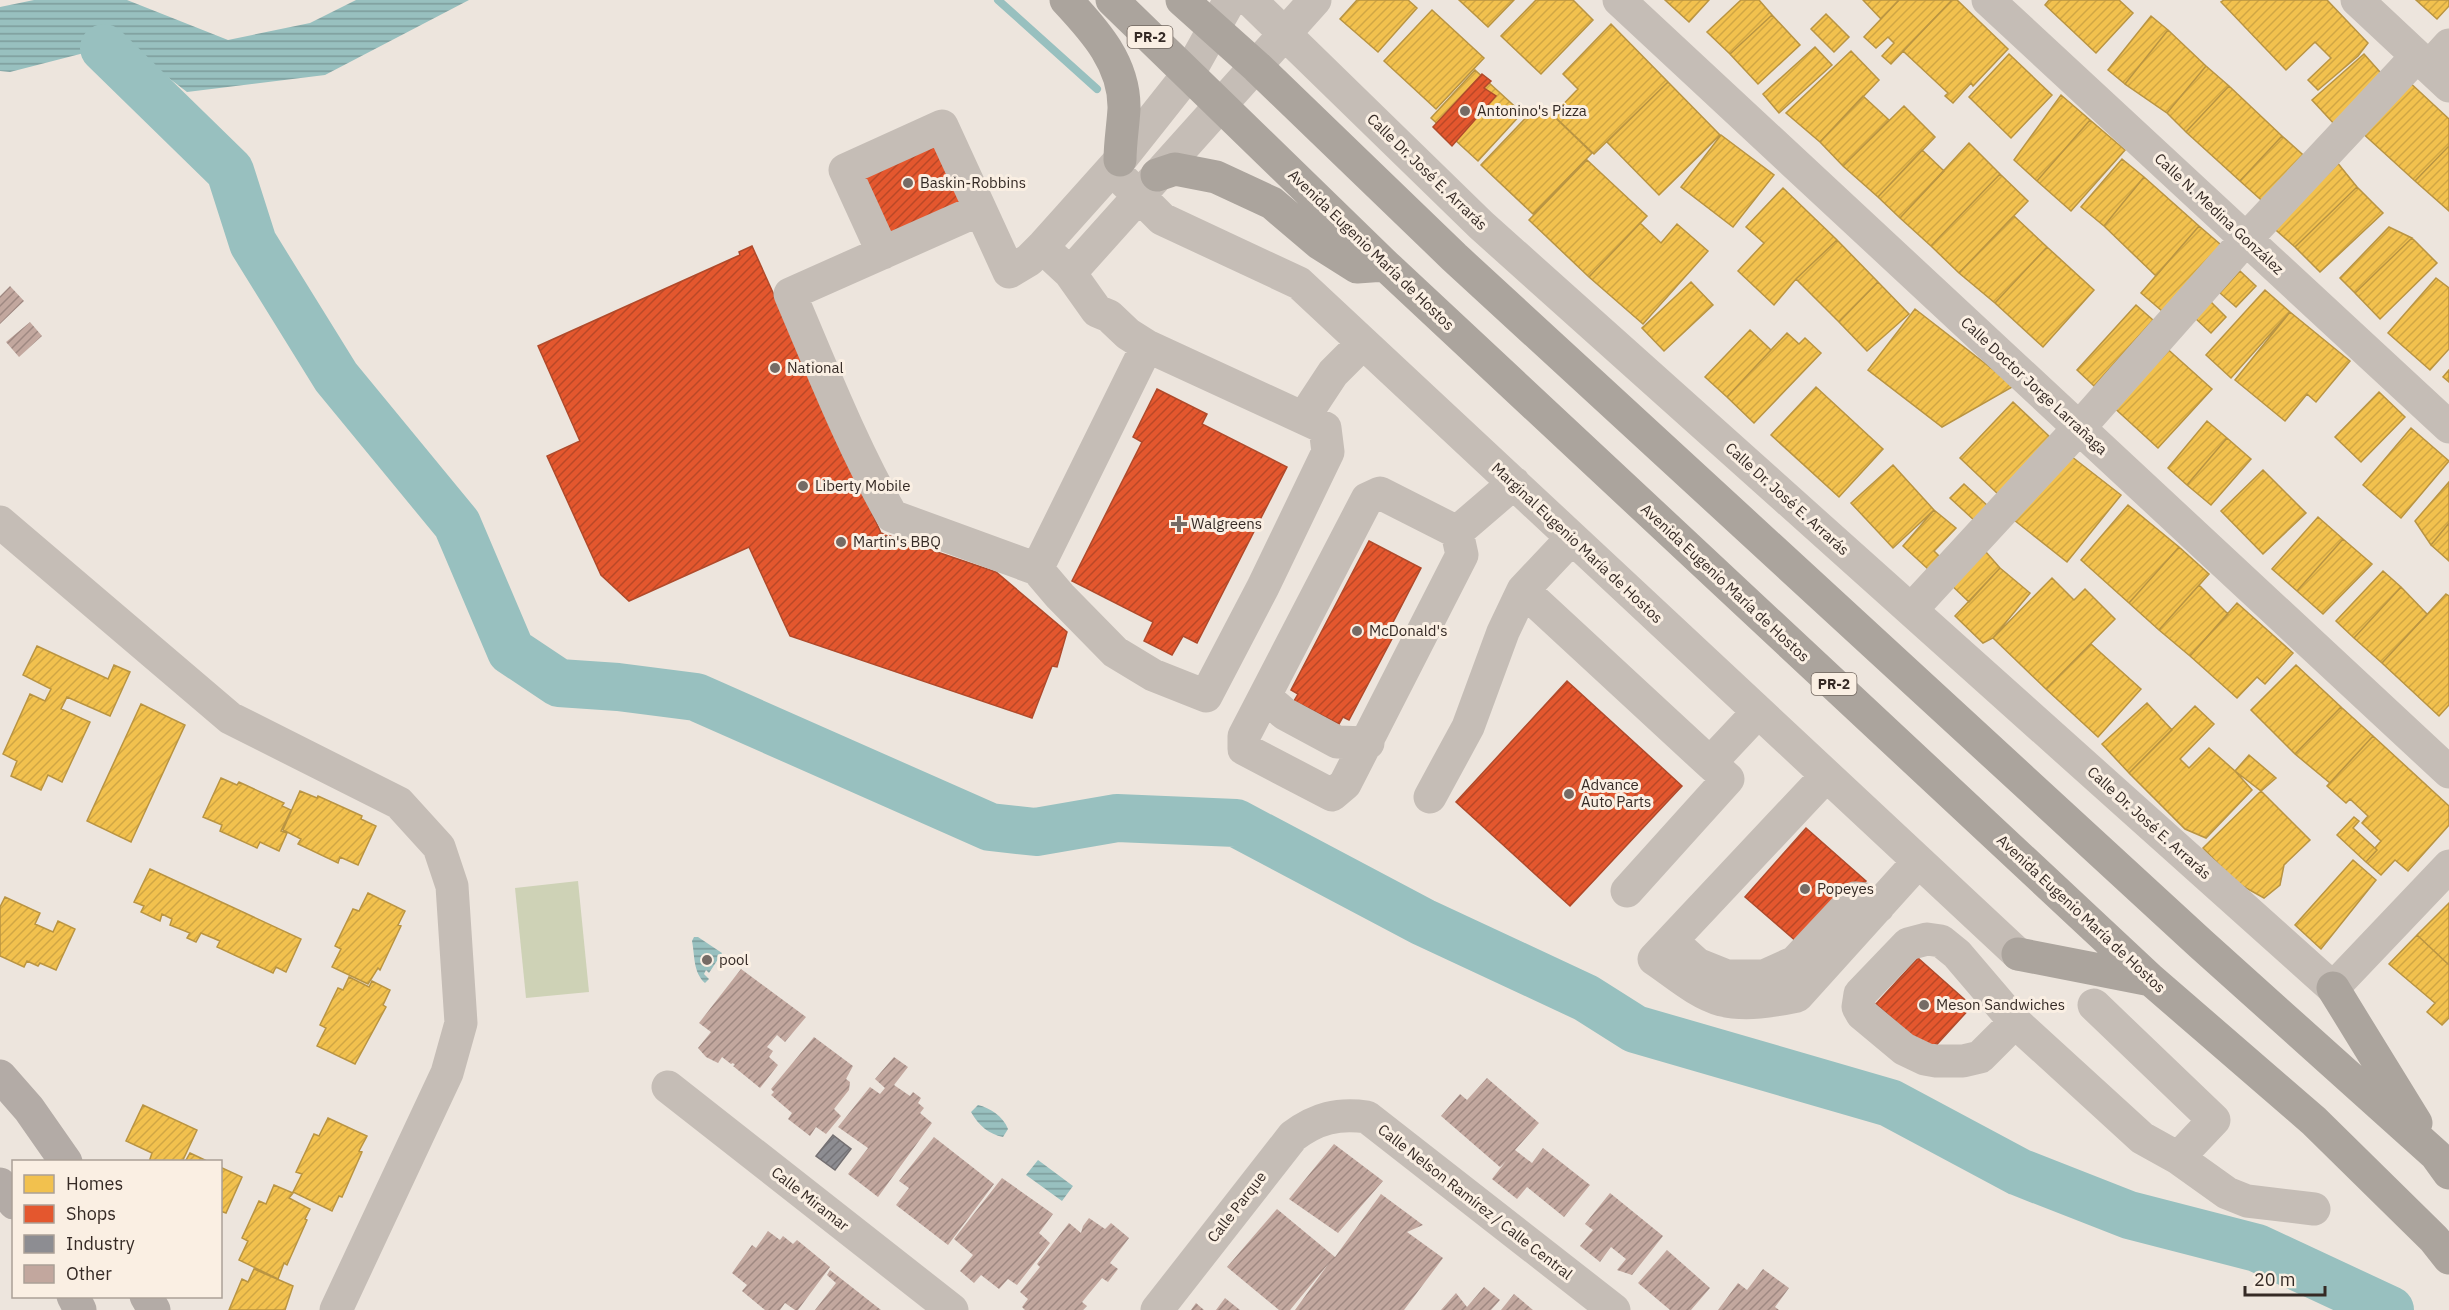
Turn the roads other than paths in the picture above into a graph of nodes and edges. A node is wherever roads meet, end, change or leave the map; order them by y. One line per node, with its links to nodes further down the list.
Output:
1 (1066, 0): 16 (highway)
2 (1112, 0): 14 (highway, Avenida Eugenio María de Hostos / PR-2)
3 (1182, 0): 10 (highway)
4 (1230, 0): 10 (street)
5 (1250, 0): 11 (street, Calle Dr. José E. Arrarás)
6 (1315, 0): 11 (street)
7 (1619, 0): 28 (street, Calle Doctor Jorge Larrañaga)
8 (1988, 0): 19 (street, Calle N. Medina González)
9 (2357, 0): 12 (street)
10 (1214, 29): 13 (highway); 14 (street)
11 (1286, 33): 13 (street); 35 (street, Calle Dr. José E. Arrarás)
12 (2436, 64): 19 (street)
13 (1257, 67): 15 (street); 58 (highway)
14 (1189, 73): 15 (highway, Avenida Eugenio María de Hostos / PR-2); 16 (street)
15 (1222, 105): 17 (street); 22 (highway, Avenida Eugenio María de Hostos / PR-2)
16 (1116, 165): 17 (street, Marginal Eugenio María de Hostos); 20 (street)
17 (1148, 185): 22 (highway); 23 (street); 24 (street, Marginal Eugenio María de Hostos)
18 (979, 210): 20 (street); 21 (street); 21 (street)
19 (2246, 239): 27 (street, Calle N. Medina González); 28 (street)
20 (1042, 247): 23 (street)
21 (883, 253): 33 (street)
22 (1385, 265): 49 (highway, Avenida Eugenio María de Hostos / PR-2)
23 (1070, 273): 25 (street)
24 (1363, 343): 26 (street); 29 (street, Marginal Eugenio María de Hostos)
25 (1148, 346): 26 (street); 33 (street)
26 (1304, 417): 33 (street)
27 (2449, 427)
28 (2079, 428): 35 (street); 40 (street, Calle Doctor Jorge Larrañaga)
29 (1514, 483): 31 (street); 32 (street, Marginal Eugenio María de Hostos)
30 (0, 522): 63 (street)
31 (1457, 532): 36 (street); 38 (street)
32 (1572, 538): 34 (street); 37 (street, Marginal Eugenio María de Hostos)
33 (1037, 568)
34 (1523, 590): 39 (street); 42 (street)
35 (1911, 610): 50 (street, Calle Dr. José E. Arrarás)
36 (1265, 696): 38 (street); 38 (street)
37 (1758, 712): 39 (street); 41 (street, Marginal Eugenio María de Hostos)
38 (1368, 743)
39 (1710, 763): 45 (street)
40 (2449, 772)
41 (1826, 776): 43 (street, Marginal Eugenio María de Hostos); 43 (street)
42 (1430, 797)
43 (1918, 862): 46 (street, Marginal Eugenio María de Hostos)
44 (2449, 866): 50 (street)
45 (1627, 891)
46 (1986, 925): 47 (street); 48 (street, Marginal Eugenio María de Hostos)
47 (1957, 954): 52 (street); 52 (street)
48 (2018, 954): 49 (highway)
49 (2151, 980): 62 (highway, Avenida Eugenio María de Hostos / PR-2)
50 (2333, 988): 58 (highway)
51 (2094, 1005): 56 (street)
52 (2015, 1022): 56 (street)
53 (0, 1076): 57 (main road)
54 (668, 1087): 64 (street, Calle Miramar)
55 (1328, 1116): 65 (street, Calle Parque); 66 (street, Calle Nelson Ramírez / Calle Central)
56 (2178, 1158): 61 (street)
57 (65, 1160)
58 (2442, 1164)
59 (0, 1184): 60 (main road)
60 (12, 1200)
61 (2314, 1209)
62 (2449, 1258)
63 (336, 1310)
64 (951, 1310)
65 (1157, 1310)
66 (1614, 1310)

